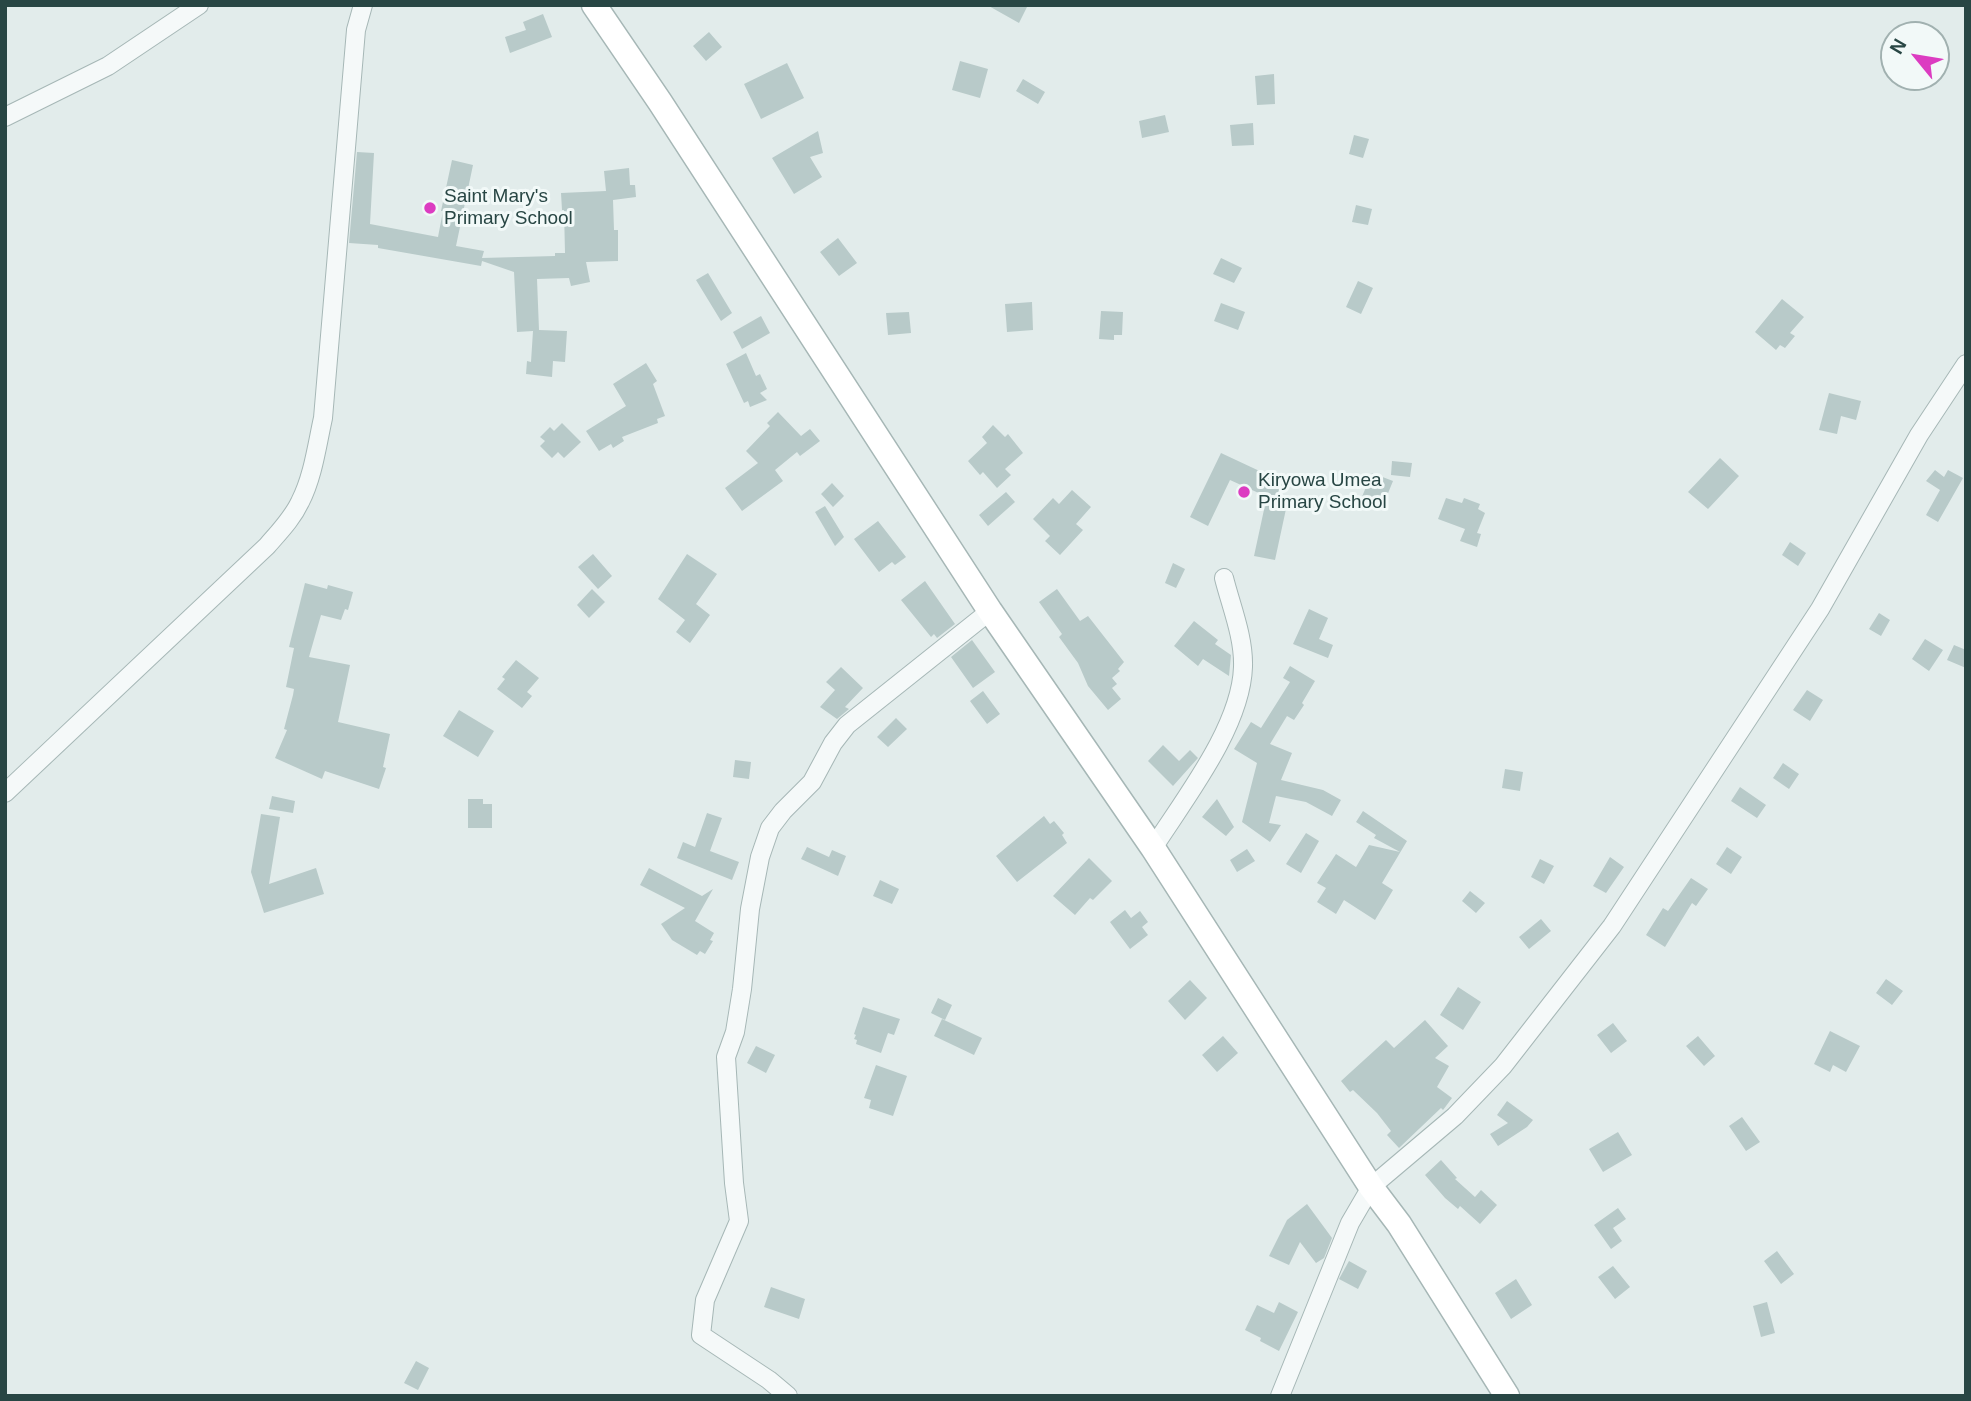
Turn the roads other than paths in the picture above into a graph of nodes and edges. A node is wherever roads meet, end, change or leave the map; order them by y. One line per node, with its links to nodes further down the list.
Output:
1 (199, 5): 4 (street)
2 (363, 5): 8 (street)
3 (594, 5): 7 (main road)
4 (5, 117)
5 (1966, 364): 10 (street)
6 (1224, 578): 9 (street)
7 (989, 611): 9 (main road); 11 (street)
8 (5, 793)
9 (1153, 848): 10 (main road)
10 (1371, 1187): 12 (street); 13 (main road)
11 (788, 1396)
12 (1280, 1396)
13 (1507, 1396)

